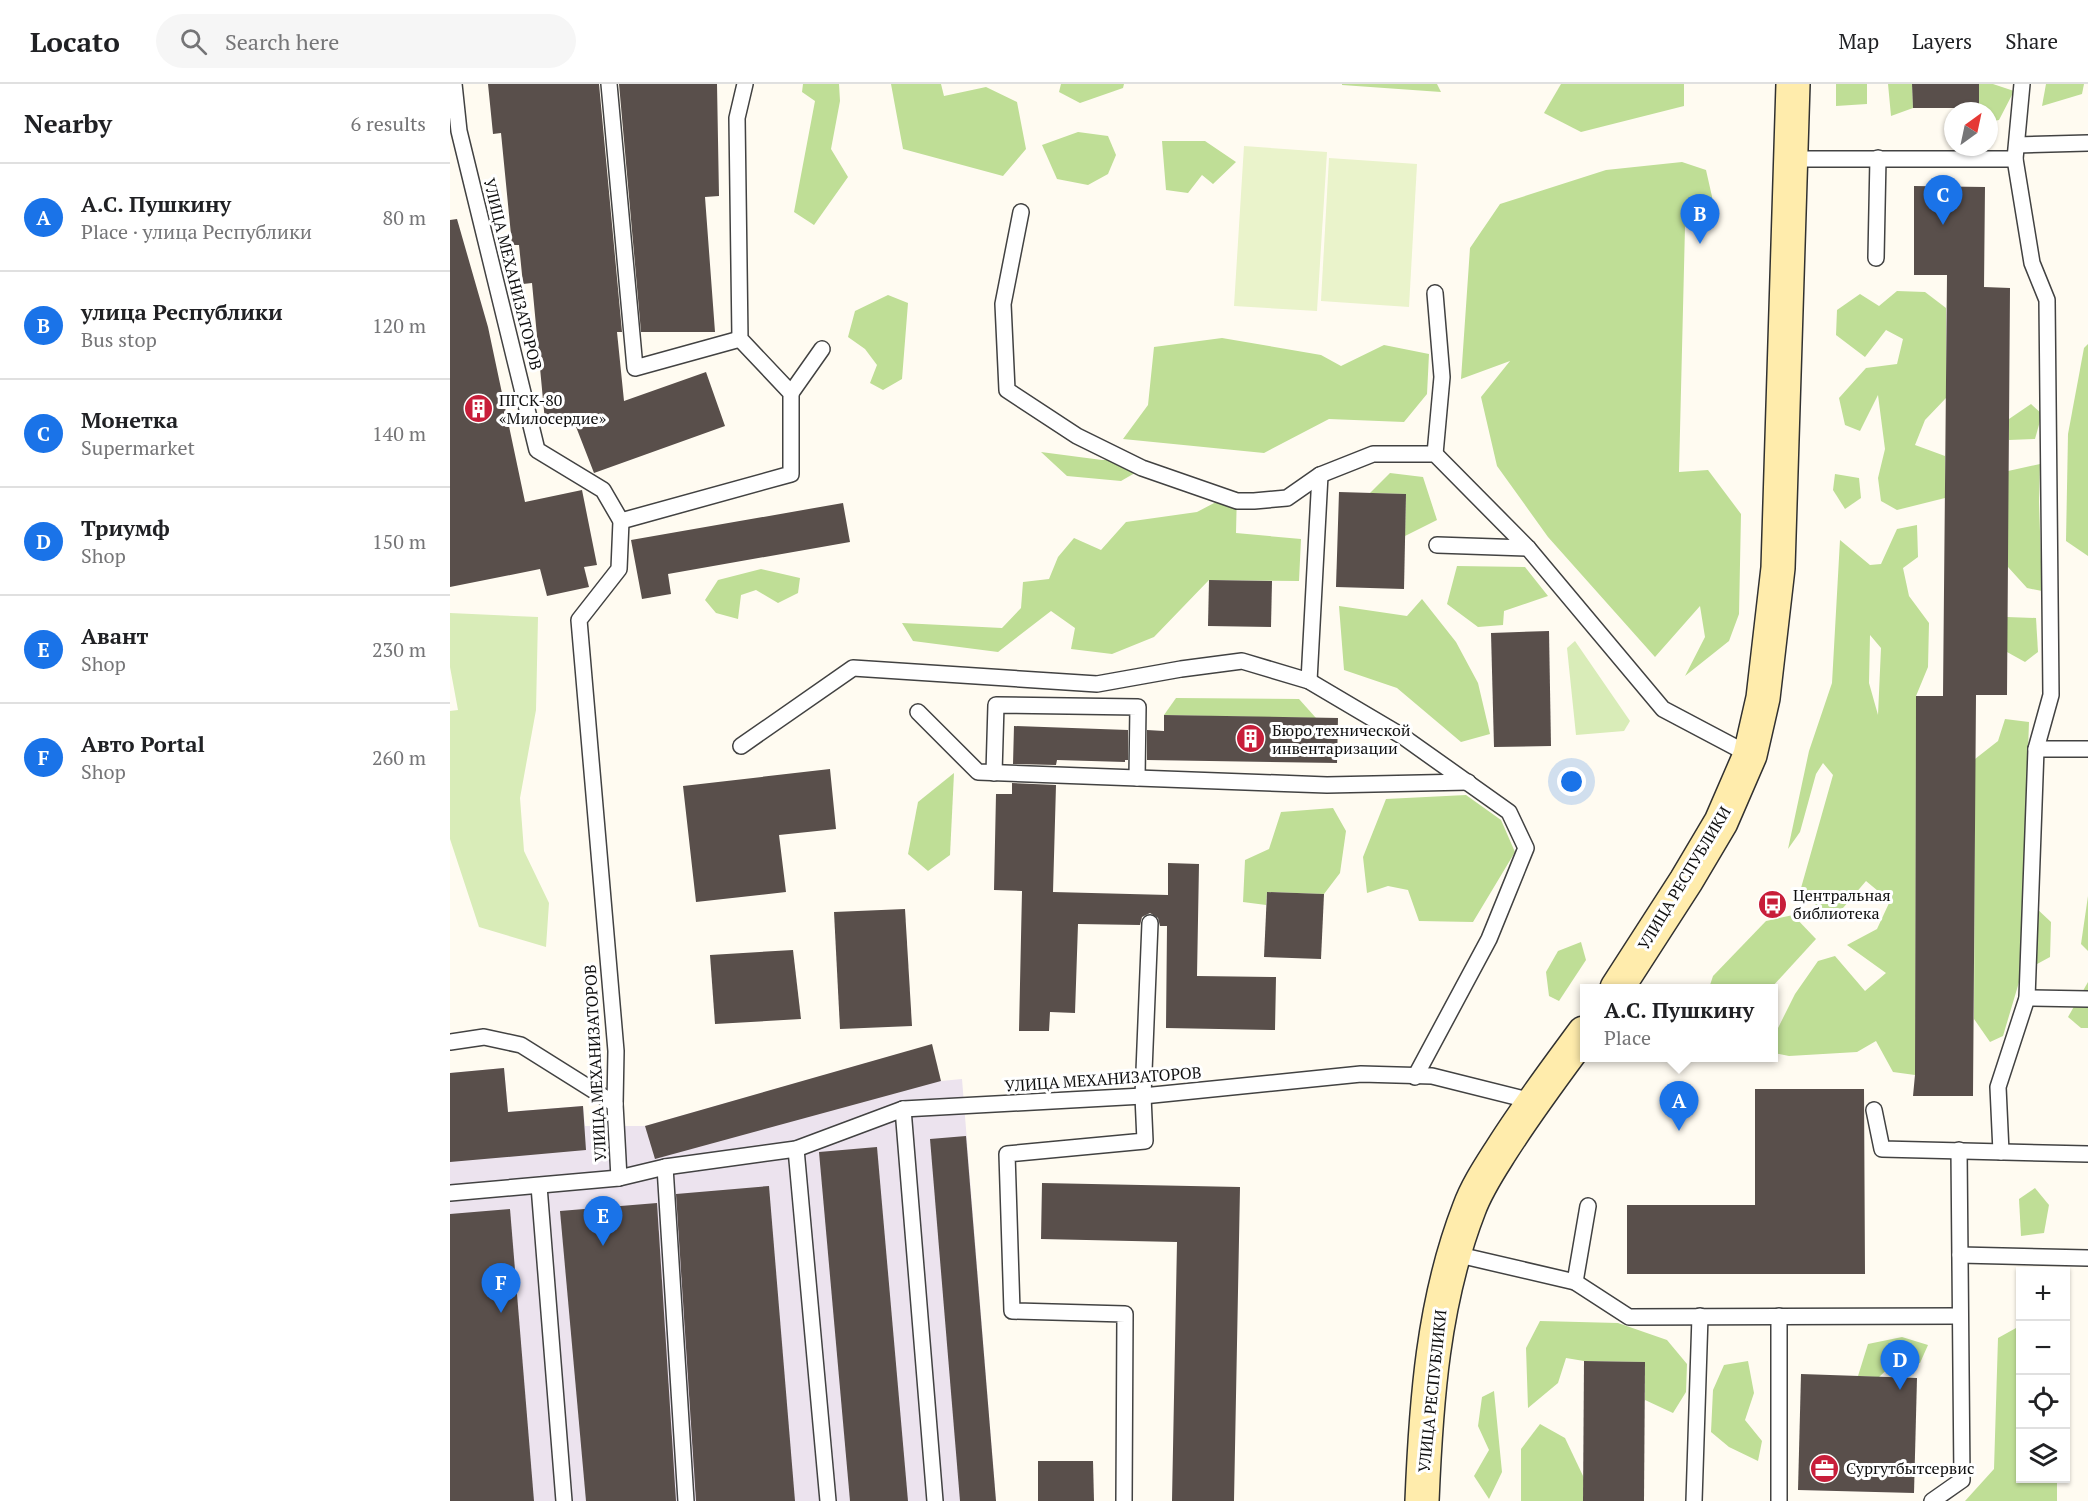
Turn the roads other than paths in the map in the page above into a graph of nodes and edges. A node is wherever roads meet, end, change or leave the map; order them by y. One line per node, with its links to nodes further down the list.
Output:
1 (454, 84): 18 (lane, УЛИЦА МЕХАНИЗАТОРОВ)
2 (609, 84): 13 (lane)
3 (745, 84): 13 (lane)
4 (1793, 84): 9 (main road, УЛИЦА РЕСПУБЛИКИ)
5 (2022, 84): 7 (lane)
6 (2088, 143): 7 (lane)
7 (2016, 152): 8 (lane); 24 (lane)
8 (1878, 158): 9 (lane); 11 (lane)
9 (1790, 159): 26 (main road, УЛИЦА РЕСПУБЛИКИ)
10 (1021, 212): 17 (lane)
11 (1876, 258)
12 (1435, 293): 16 (lane)
13 (740, 339): 15 (lane)
14 (822, 349): 15 (lane)
15 (791, 393): 18 (lane)
16 (1435, 454): 17 (lane); 20 (lane)
17 (1320, 476): 21 (lane)
18 (621, 521): 39 (lane, УЛИЦА МЕХАНИЗАТОРОВ)
19 (1437, 545): 20 (lane)
20 (1528, 548): 26 (lane)
21 (1309, 681): 23 (lane); 29 (lane)
22 (918, 712): 27 (lane)
23 (741, 746)
24 (2036, 749): 25 (lane); 32 (lane)
25 (2088, 749)
26 (1750, 755): 31 (main road, УЛИЦА РЕСПУБЛИКИ)
27 (994, 772): 28 (lane); 28 (lane)
28 (1137, 778): 29 (lane)
29 (1468, 782): 36 (lane)
30 (1150, 923): 37 (lane)
31 (1620, 984)
32 (2027, 998): 33 (lane); 44 (lane)
33 (2088, 999)
34 (1580, 1038): 38 (main road, УЛИЦА РЕСПУБЛИКИ)
35 (450, 1042): 39 (lane)
36 (1415, 1077): 37 (lane, УЛИЦА МЕХАНИЗАТОРОВ); 38 (lane, УЛИЦА МЕХАНИЗАТОРОВ)
37 (1143, 1096): 40 (lane, УЛИЦА МЕХАНИЗАТОРОВ); 62 (lane)
38 (1532, 1101): 51 (main road, УЛИЦА РЕСПУБЛИКИ)
39 (615, 1104): 47 (lane, УЛИЦА МЕХАНИЗАТОРОВ)
40 (903, 1109): 42 (lane, УЛИЦА МЕХАНИЗАТОРОВ); 61 (lane)
41 (1874, 1110): 43 (lane)
42 (796, 1149): 46 (lane, УЛИЦА МЕХАНИЗАТОРОВ); 60 (lane)
43 (1959, 1150): 44 (lane); 52 (lane)
44 (2001, 1152): 45 (lane)
45 (2088, 1154)
46 (665, 1167): 47 (lane, УЛИЦА МЕХАНИЗАТОРОВ); 59 (lane)
47 (619, 1178): 48 (lane)
48 (539, 1186): 49 (lane); 58 (lane)
49 (450, 1193)
50 (1588, 1206): 54 (lane)
51 (1455, 1254): 54 (lane); 63 (main road, УЛИЦА РЕСПУБЛИКИ)
52 (1960, 1255): 53 (lane); 57 (lane)
53 (2088, 1258)
54 (1575, 1282): 55 (lane)
55 (1700, 1316): 56 (lane); 64 (lane)
56 (1779, 1316): 57 (lane); 65 (lane)
57 (1960, 1316): 66 (lane)
58 (564, 1501)
59 (686, 1501)
60 (828, 1501)
61 (934, 1501)
62 (1124, 1501)
63 (1422, 1501)
64 (1694, 1501)
65 (1779, 1501)
66 (1932, 1501)

